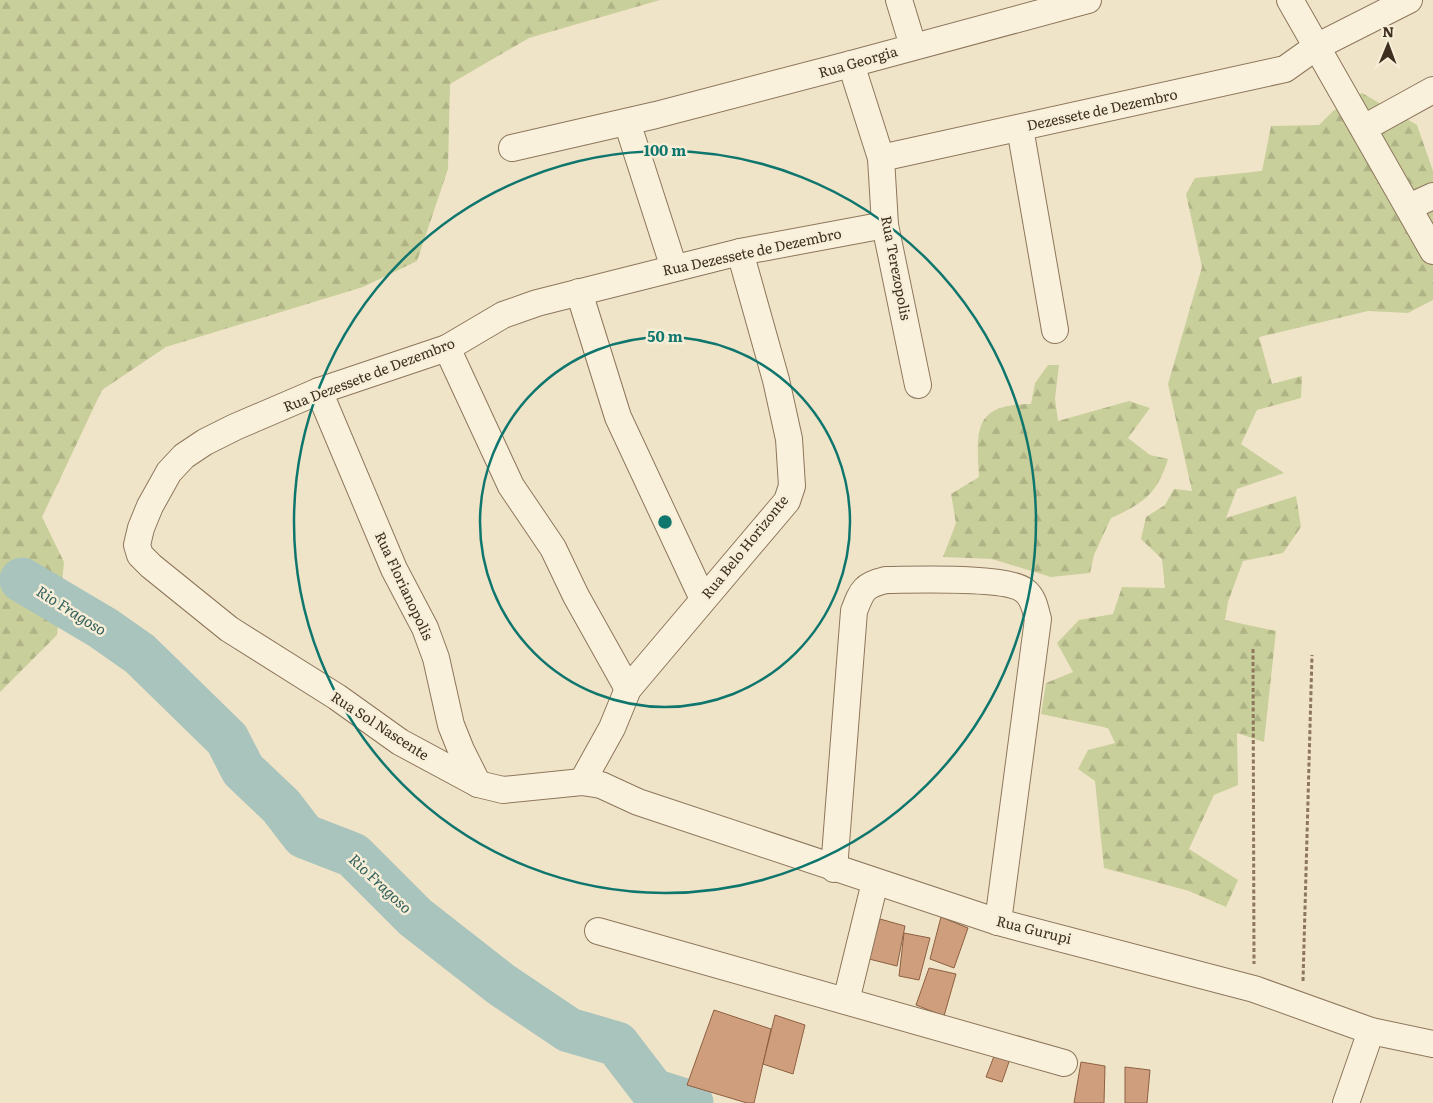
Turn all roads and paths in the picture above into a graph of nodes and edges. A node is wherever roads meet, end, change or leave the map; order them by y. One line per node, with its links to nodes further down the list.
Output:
1 (899, 0): 5 (street)
2 (1290, 0): 6 (street)
3 (1409, 0): 6 (street, Dezessete de Dezembro)
4 (1083, 1): 5 (street, Rua Georgia)
5 (913, 46): 7 (street, Rua Georgia)
6 (1316, 47): 10 (street, Dezessete de Dezembro); 11 (street)
7 (851, 64): 9 (street, Rua Georgia); 13 (street, Rua Terezopolis)
8 (1433, 90): 11 (street)
9 (628, 122): 12 (street, Rua Georgia); 19 (street)
10 (1020, 128): 13 (street, Dezessete de Dezembro); 21 (street)
11 (1364, 128): 15 (street)
12 (512, 148)
13 (881, 158): 16 (street, Rua Terezopolis)
14 (1433, 196): 15 (street)
15 (1409, 207): 17 (street)
16 (885, 224): 18 (street, Rua Dezessete de Dezembro); 23 (street, Rua Terezopolis)
17 (1433, 251)
18 (740, 252): 19 (street, Rua Dezessete de Dezembro); 26 (street, Rua Belo Horizonte)
19 (674, 268): 20 (street, Rua Dezessete de Dezembro)
20 (579, 292): 22 (street, Rua Dezessete de Dezembro); 26 (street)
21 (1055, 330)
22 (447, 348): 24 (street, Rua Dezessete de Dezembro); 29 (street)
23 (918, 385)
24 (320, 391): 25 (street, Rua Dezessete de Dezembro); 31 (street, Rua Florianopolis)
25 (151, 566): 31 (street, Rua Sol Nascente)
26 (703, 599): 29 (street, Rua Belo Horizonte)
27 (1253, 649): 37 (path)
28 (1312, 655): 39 (path)
29 (628, 689): 30 (street, Rua Belo Horizonte)
30 (582, 782): 31 (street, Rua Sol Nascente); 32 (street, Rua Sol Nascente)
31 (478, 784)
32 (638, 802): 33 (street, Rua Gurupi)
33 (834, 868): 34 (street, Rua Gurupi); 35 (street)
34 (875, 882): 35 (street, Rua Gurupi); 38 (street)
35 (998, 922): 37 (street, Rua Gurupi)
36 (598, 931): 38 (street)
37 (1254, 990): 39 (street, Rua Gurupi)
38 (846, 1001): 42 (street)
39 (1302, 1006): 40 (street, Rua Gurupi)
40 (1370, 1031): 41 (street, Rua Gurupi); 43 (street)
41 (1433, 1044)
42 (1064, 1063)
43 (1346, 1103)

